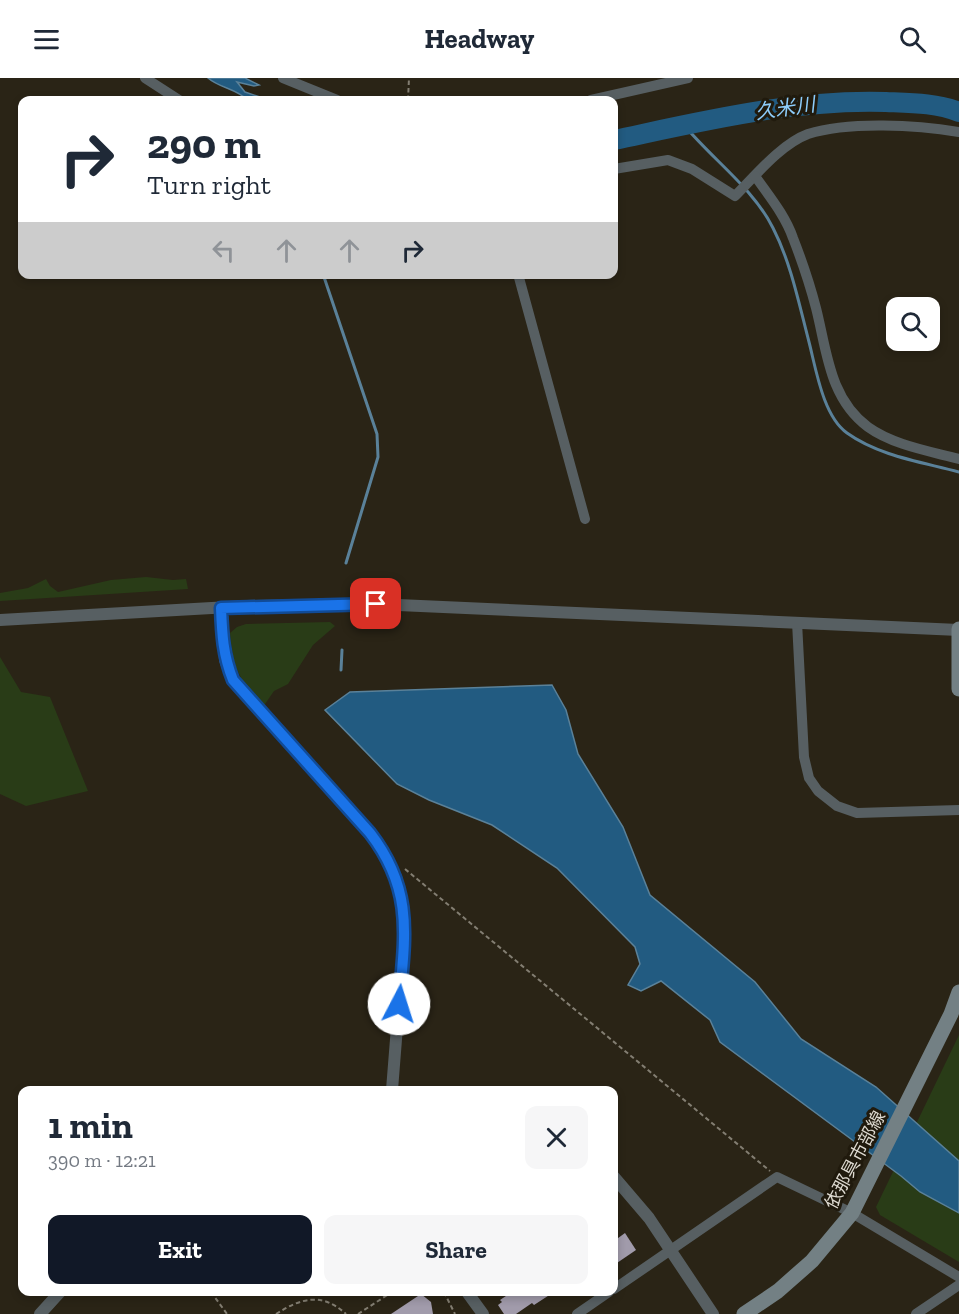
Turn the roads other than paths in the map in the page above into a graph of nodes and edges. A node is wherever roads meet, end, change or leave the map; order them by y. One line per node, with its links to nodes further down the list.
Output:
1 (145, 78): 4 (street)
2 (283, 78): 5 (street)
3 (688, 78): 6 (street)
4 (173, 96)
5 (327, 96)
6 (609, 96)
7 (959, 132): 9 (street)
8 (618, 168): 9 (street)
9 (753, 178): 11 (street)
10 (519, 279): 12 (street)
11 (959, 459)
12 (585, 519)
13 (221, 608): 14 (street); 15 (street); 20 (street)
14 (0, 620)
15 (797, 622): 16 (street); 18 (street)
16 (959, 630): 17 (main road)
17 (959, 689)
18 (959, 810)
19 (959, 992): 22 (main road, 依那具市部線)
20 (392, 1086)
21 (618, 1182): 23 (street)
22 (855, 1207): 23 (street); 24 (street); 34 (main road, 依那具市部線)
23 (669, 1250): 25 (street); 33 (street)
24 (959, 1277)
25 (618, 1285)
26 (959, 1285): 35 (street)
27 (56, 1296): 30 (street)
28 (471, 1296): 31 (street)
29 (603, 1296): 32 (street)
30 (40, 1314)
31 (483, 1314)
32 (577, 1314)
33 (713, 1314)
34 (744, 1314)
35 (916, 1314)

